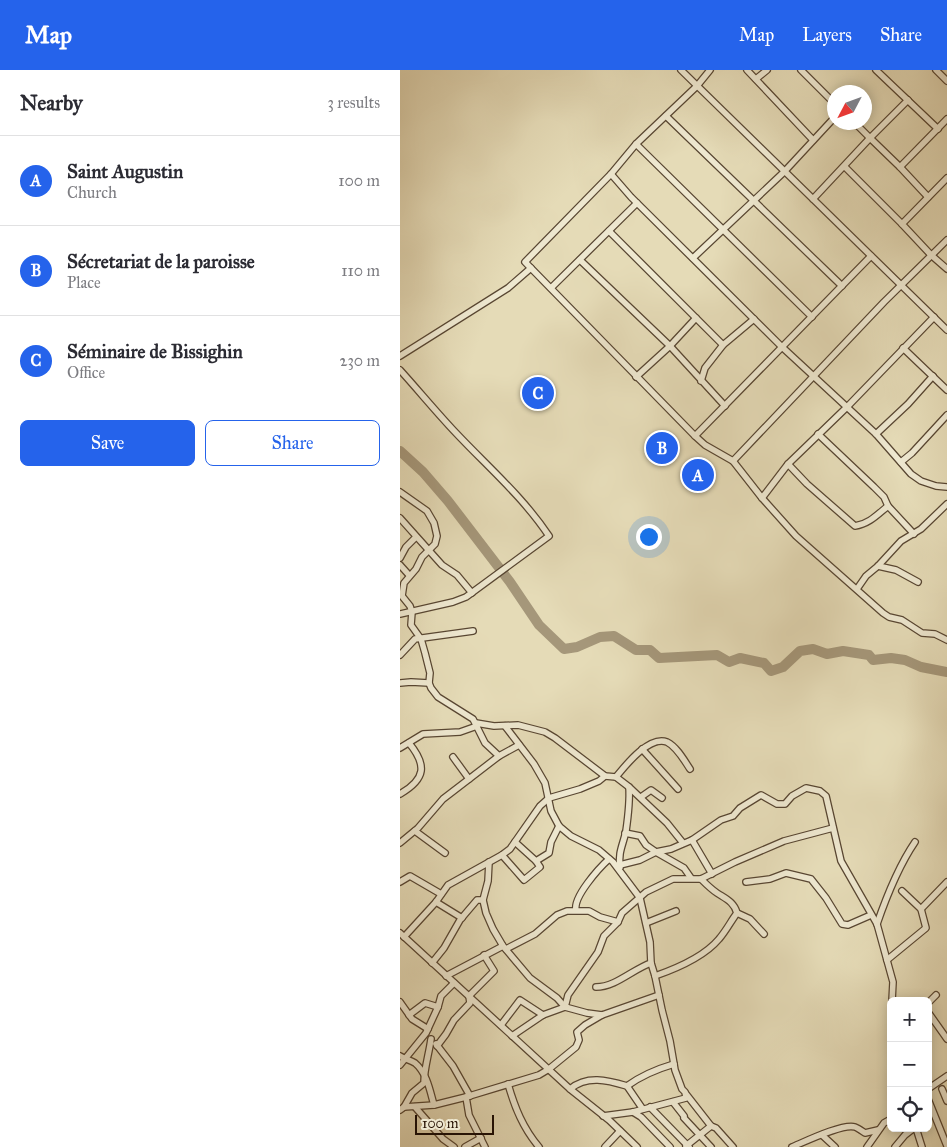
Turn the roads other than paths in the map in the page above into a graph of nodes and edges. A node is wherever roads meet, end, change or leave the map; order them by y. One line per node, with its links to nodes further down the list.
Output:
1 (681, 70): 10 (street)
2 (710, 70): 10 (street)
3 (746, 70): 8 (street)
4 (767, 70): 8 (street)
5 (801, 70): 11 (street)
6 (876, 70): 12 (street)
7 (936, 70): 9 (street)
8 (756, 79): 19 (street)
9 (947, 80)
10 (697, 86): 13 (street); 23 (street)
11 (827, 96)
12 (908, 100): 16 (street); 18 (street)
13 (666, 116): 20 (street); 28 (street)
14 (947, 120): 16 (street)
15 (827, 125): 19 (street)
16 (938, 129): 22 (street)
17 (862, 130): 18 (street)
18 (870, 138): 21 (street); 22 (street)
19 (813, 140): 23 (street)
20 (636, 144): 24 (street); 31 (street)
21 (845, 167): 27 (street); 30 (street)
22 (900, 167): 26 (street)
23 (784, 172): 27 (street); 28 (street)
24 (611, 174): 29 (street); 38 (street)
25 (947, 178): 26 (street)
26 (928, 196): 30 (street)
27 (813, 199): 34 (street)
28 (753, 202): 31 (street); 40 (street)
29 (637, 203): 32 (street); 36 (street)
30 (902, 224): 35 (street)
31 (724, 230): 36 (street); 43 (street)
32 (609, 231): 37 (street); 44 (street)
33 (947, 240): 35 (street)
34 (871, 256): 40 (street); 41 (street)
35 (931, 256): 39 (street); 41 (street)
36 (693, 258): 46 (street)
37 (580, 260): 42 (street); 49 (street)
38 (531, 268): 42 (street); 52 (street)
39 (947, 269)
40 (842, 286): 43 (street)
41 (901, 286): 45 (street); 54 (street)
42 (551, 288): 56 (street)
43 (812, 317): 50 (street)
44 (696, 318): 48 (street); 49 (street)
45 (934, 318): 47 (street); 51 (street)
46 (754, 319): 48 (street); 50 (street)
47 (947, 330)
48 (723, 345): 57 (street)
49 (670, 346): 56 (street); 57 (street)
50 (782, 347): 54 (street); 59 (street)
51 (903, 348): 55 (street); 60 (street)
52 (400, 356)
53 (400, 370): 83 (street)
54 (814, 376): 60 (street); 65 (street)
55 (933, 376): 58 (street); 63 (street)
56 (636, 377): 64 (street)
57 (701, 381): 59 (street)
58 (947, 390)
59 (725, 406): 64 (street)
60 (847, 407): 62 (street); 63 (street)
61 (947, 415): 66 (street)
62 (818, 434): 67 (street); 72 (street)
63 (876, 434): 66 (street)
64 (695, 436): 65 (street)
65 (733, 461): 70 (street)
66 (901, 462): 68 (street)
67 (788, 464): 70 (street); 72 (street)
68 (947, 488)
69 (400, 492): 76 (street)
70 (762, 498): 82 (street)
71 (947, 504): 74 (street)
72 (888, 506): 74 (street)
73 (400, 518): 75 (street)
74 (914, 534): 79 (street)
75 (416, 537): 76 (street); 77 (street)
76 (428, 550): 80 (street); 83 (street)
77 (400, 558)
78 (400, 565): 80 (street)
79 (878, 566): 81 (street); 82 (street)
80 (409, 575): 84 (street)
81 (918, 582)
82 (857, 589): 89 (street)
83 (472, 593): 85 (street)
84 (401, 595): 85 (street)
85 (412, 612): 86 (street); 88 (street)
86 (400, 614)
87 (473, 631): 88 (street)
88 (420, 639): 90 (street); 92 (street)
89 (947, 640)
90 (400, 656)
91 (400, 683): 92 (street)
92 (429, 683): 93 (street)
93 (477, 725): 94 (street); 95 (street); 99 (street)
94 (506, 726): 96 (street); 102 (street)
95 (409, 742): 97 (street); 107 (street)
96 (519, 745): 99 (street); 109 (street)
97 (400, 748)
98 (642, 749): 101 (street); 103 (street); 106 (street)
99 (499, 756): 104 (street)
100 (454, 757): 104 (street)
101 (690, 769)
102 (605, 776): 103 (street); 109 (street)
103 (616, 777): 105 (street)
104 (469, 779): 113 (street)
105 (628, 787): 108 (street); 114 (street)
106 (678, 789)
107 (400, 794)
108 (641, 797): 110 (street); 119 (street)
109 (549, 798): 111 (street); 116 (street)
110 (662, 798)
111 (559, 826): 123 (street); 124 (street)
112 (833, 828): 115 (street); 127 (street); 142 (street)
113 (415, 831): 118 (street); 121 (street)
114 (625, 833): 120 (street); 126 (street)
115 (692, 840): 119 (street); 127 (street)
116 (515, 842): 122 (street); 124 (street)
117 (915, 842): 146 (street)
118 (400, 843)
119 (683, 843): 120 (street)
120 (656, 852): 126 (street); 128 (street)
121 (445, 853)
122 (502, 855): 124 (street); 125 (street)
123 (609, 859): 126 (street); 139 (street)
124 (536, 861)
125 (489, 862): 134 (street); 136 (street)
126 (620, 868): 135 (street)
127 (712, 874): 129 (street)
128 (691, 878): 129 (street); 135 (street)
129 (701, 879): 141 (street)
130 (400, 882): 134 (street)
131 (746, 882): 142 (street)
132 (947, 882): 138 (street)
133 (902, 891): 138 (street)
134 (442, 894): 137 (street)
135 (640, 898): 144 (street); 145 (street)
136 (483, 900): 143 (street); 149 (street)
137 (436, 902): 143 (street); 148 (street)
138 (921, 909): 151 (street)
139 (576, 910): 144 (street); 149 (street)
140 (676, 911): 145 (street)
141 (737, 913): 147 (street); 155 (street)
142 (871, 915): 146 (street)
143 (462, 918): 152 (street)
144 (618, 922): 165 (street)
145 (646, 923): 153 (street)
146 (877, 924): 151 (street)
147 (764, 934)
148 (402, 935): 152 (street)
149 (504, 947): 150 (street); 165 (street)
150 (484, 955): 154 (street); 160 (street)
151 (887, 960): 161 (street)
152 (432, 963): 154 (street)
153 (651, 963): 155 (street); 157 (street)
154 (446, 976): 156 (street)
155 (656, 976): 159 (street)
156 (454, 983): 160 (street); 164 (street)
157 (596, 987)
158 (936, 994): 162 (street)
159 (659, 995): 168 (street); 177 (street)
160 (469, 996): 170 (street); 175 (street)
161 (892, 997)
162 (932, 998)
163 (400, 1002): 167 (street)
164 (438, 1008): 167 (street); 171 (street)
165 (565, 1008): 166 (street); 168 (street)
166 (543, 1014): 170 (street); 172 (street)
167 (409, 1015): 171 (street)
168 (602, 1015): 179 (street)
169 (932, 1018): 174 (street)
170 (501, 1025): 172 (street)
171 (427, 1031): 173 (street); 176 (street)
172 (512, 1036): 179 (street)
173 (432, 1039): 175 (street); 180 (street)
174 (947, 1039)
175 (437, 1046): 187 (street)
176 (403, 1057): 178 (street); 180 (street)
177 (674, 1064): 183 (street); 186 (street)
178 (400, 1065)
179 (549, 1069): 182 (street); 185 (street)
180 (424, 1075): 190 (street); 193 (street)
181 (947, 1076): 184 (street)
182 (508, 1084): 187 (street); 216 (street)
183 (627, 1086): 185 (street); 194 (street)
184 (942, 1088): 188 (street)
185 (570, 1089): 197 (street)
186 (686, 1096): 189 (street); 199 (street)
187 (468, 1097): 190 (street); 206 (street)
188 (947, 1101)
189 (673, 1102): 192 (street); 204 (street)
190 (434, 1105): 191 (street)
191 (416, 1107): 193 (street); 207 (street)
192 (650, 1107): 194 (street); 210 (street)
193 (402, 1108)
194 (642, 1108): 196 (street)
195 (932, 1109): 212 (street)
196 (633, 1112): 197 (street); 219 (street)
197 (603, 1116): 201 (street)
198 (887, 1121): 200 (street)
199 (711, 1126): 204 (street); 211 (street)
200 (878, 1130): 205 (street); 224 (street)
201 (620, 1131): 217 (street); 218 (street)
202 (909, 1132): 225 (street)
203 (916, 1132): 226 (street)
204 (699, 1135): 210 (street); 220 (street)
205 (822, 1135): 208 (street); 223 (street)
206 (481, 1138): 214 (street); 215 (street)
207 (445, 1140): 209 (street); 213 (street)
208 (810, 1140): 221 (street); 222 (street)
209 (441, 1146)
210 (687, 1146)
211 (730, 1146)
212 (947, 1146)
213 (454, 1147)
214 (465, 1147)
215 (485, 1147)
216 (538, 1147)
217 (606, 1147)
218 (637, 1147)
219 (670, 1147)
220 (711, 1147)
221 (792, 1147)
222 (814, 1147)
223 (835, 1147)
224 (866, 1147)
225 (895, 1147)
226 (922, 1147)

